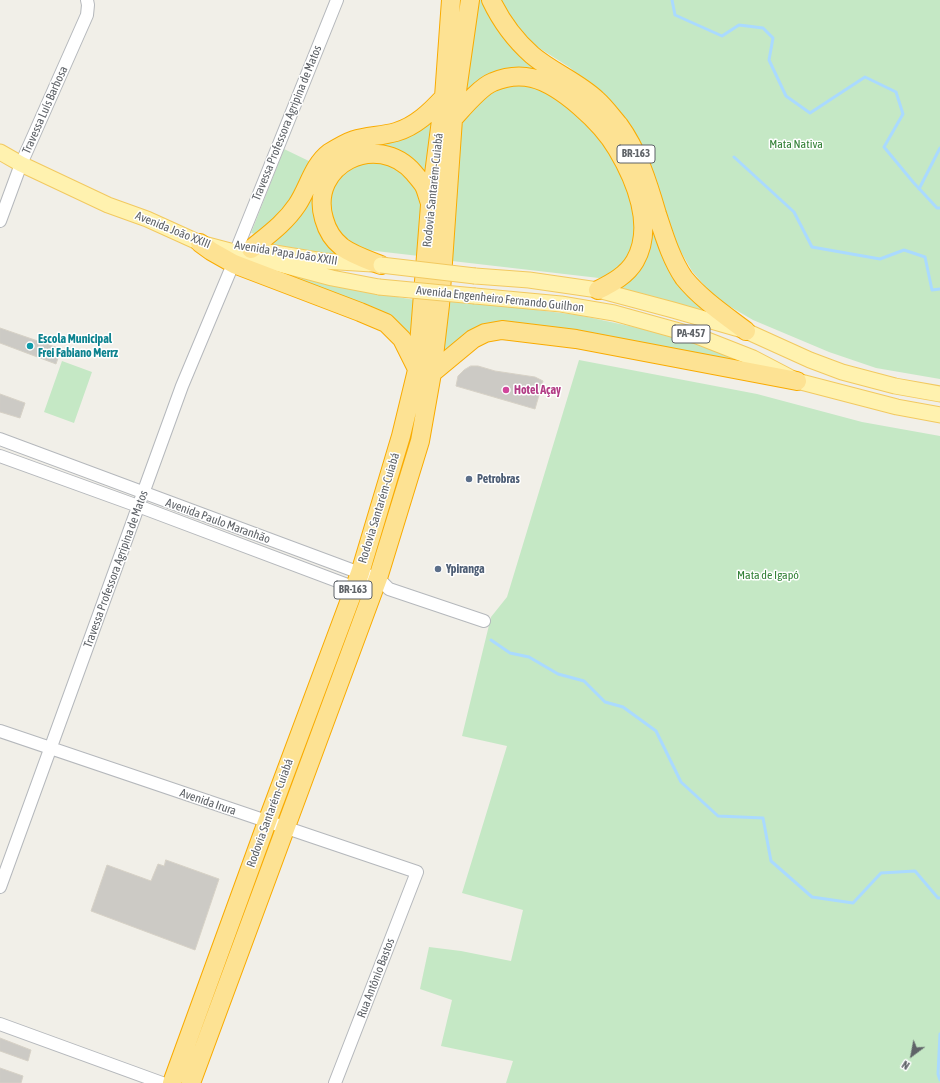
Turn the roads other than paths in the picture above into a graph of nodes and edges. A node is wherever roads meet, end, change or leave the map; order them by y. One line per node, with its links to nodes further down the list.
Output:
1 (87, 0): 9 (street, Travessa Luís Barbosa)
2 (336, 0): 14 (street, Travessa Professora Agripina de Matos)
3 (451, 0): 6 (highway, Rodovia Santarém-Cuiabá / BR-163)
4 (470, 0): 7 (highway, Rodovia Santarém-Cuiabá / BR-163)
5 (491, 0): 17 (highway, BR-163)
6 (444, 97): 10 (highway, Rodovia Santarém-Cuiabá / BR-163); 14 (highway)
7 (453, 119): 16 (highway, BR-163); 18 (highway, Rodovia Santarém-Cuiabá / BR-163)
8 (0, 152): 9 (main road, Avenida João XXIII)
9 (21, 164): 11 (main road, Avenida João XXIII); 12 (street, Travessa Luís Barbosa)
10 (430, 205): 15 (highway, BR-163); 18 (highway, Rodovia Santarém-Cuiabá / BR-163)
11 (147, 220): 13 (main road, Avenida João XXIII); 14 (main road, Avenida Papa João XXIII)
12 (0, 221)
13 (200, 243): 14 (highway)
14 (240, 253): 15 (main road, Avenida Papa João XXIII); 18 (highway); 19 (main road, Avenida Engenheiro Fernando Guilhon / PA-457, bridge); 24 (street, Travessa Professora Agripina de Matos)
15 (381, 265): 16 (main road, Avenida Engenheiro Fernando Guilhon / PA-457, bridge)
16 (598, 290): 17 (main road, Avenida Engenheiro Fernando Guilhon / PA-457)
17 (746, 331): 20 (main road, Avenida Engenheiro Fernando Guilhon / PA-457)
18 (425, 372): 19 (highway); 26 (highway, Rodovia Santarém-Cuiabá / BR-163); 27 (highway, Rodovia Santarém-Cuiabá / BR-163)
19 (797, 381): 21 (main road, Avenida Engenheiro Fernando Guilhon / PA-457)
20 (940, 394)
21 (940, 415)
22 (0, 439): 24 (street, Avenida Paulo Maranhão)
23 (0, 456): 25 (street, Avenida Paulo Maranhão)
24 (144, 493): 25 (street, Travessa Professora Agripina de Matos); 26 (street, Avenida Paulo Maranhão)
25 (138, 506): 26 (street, Avenida Paulo Maranhão); 30 (street, Travessa Professora Agripina de Matos)
26 (357, 581): 27 (street, Avenida Paulo Maranhão); 27 (street, Avenida Paulo Maranhão); 31 (highway, Rodovia Santarém-Cuiabá / BR-163)
27 (379, 587): 28 (street, Avenida Paulo Maranhão); 32 (highway, Rodovia Santarém-Cuiabá / BR-163)
28 (484, 621)
29 (0, 731): 30 (street, Avenida Irura)
30 (51, 749): 31 (street, Avenida Irura); 34 (street, Travessa Professora Agripina de Matos)
31 (267, 822): 32 (street, Avenida Irura); 37 (highway, Rodovia Santarém-Cuiabá / BR-163)
32 (284, 828): 33 (street, Avenida Irura); 38 (highway, Rodovia Santarém-Cuiabá / BR-163)
33 (417, 872): 39 (street, Rua Antônio Bastos)
34 (0, 887)
35 (0, 1024): 36 (street)
36 (162, 1083)
37 (172, 1083)
38 (191, 1083)
39 (335, 1083)

